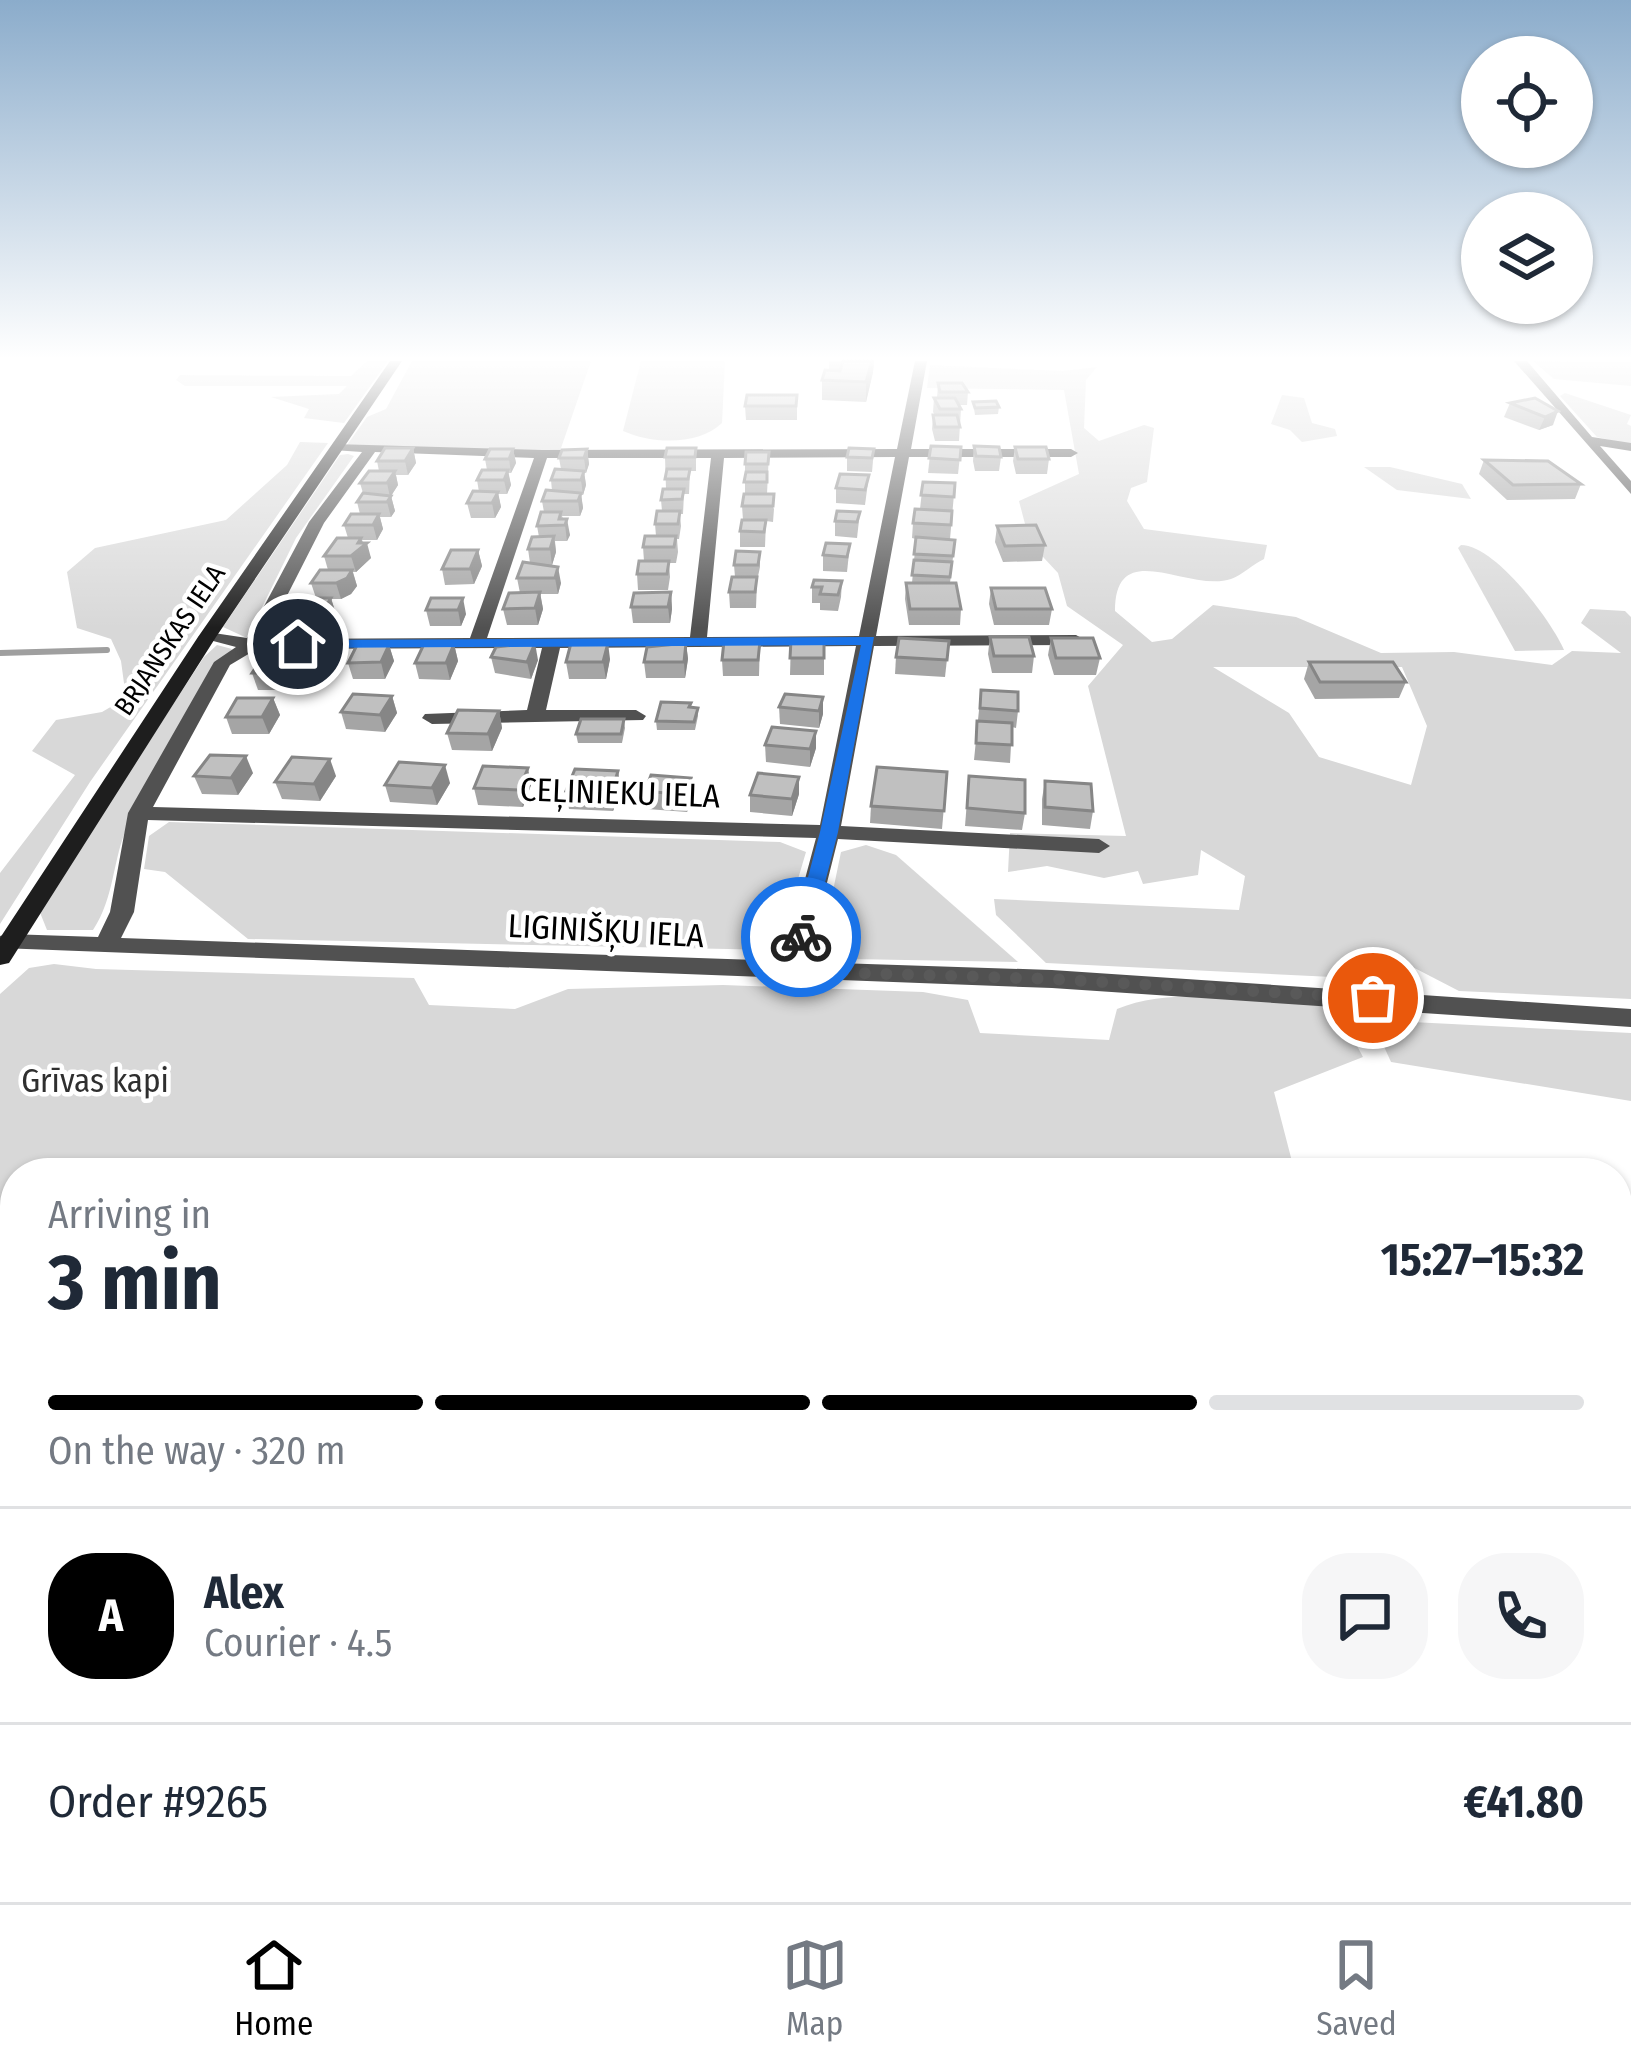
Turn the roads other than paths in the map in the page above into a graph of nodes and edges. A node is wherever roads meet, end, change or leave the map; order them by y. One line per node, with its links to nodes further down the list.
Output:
1 (336, 450): 10 (main road, BRJANSKAS IELA)
2 (360, 450): 4 (street)
3 (1597, 450): 9 (street)
4 (370, 451): 7 (street); 15 (street)
5 (904, 451): 6 (street); 8 (street); 11 (street)
6 (1071, 453)
7 (542, 454): 8 (street); 14 (street)
8 (718, 454): 13 (street)
9 (1631, 490)
10 (207, 637): 15 (street); 24 (main road, BRJANSKAS IELA)
11 (869, 640): 12 (street); 13 (street); 21 (street)
12 (1076, 640)
13 (698, 641): 16 (street)
14 (477, 642): 15 (street); 16 (street)
15 (253, 644): 20 (street)
16 (552, 645): 17 (street)
17 (535, 716): 18 (street); 19 (street)
18 (636, 716)
19 (432, 718)
20 (139, 813): 21 (street, CEĻINIEKU IELA); 23 (street)
21 (829, 832): 22 (street, CEĻINIEKU IELA); 25 (street)
22 (1099, 846)
23 (106, 944): 24 (street, LIGINIŠĶU IELA); 25 (street, LIGINIŠĶU IELA)
24 (4, 949)
25 (792, 971): 26 (street, LIGINIŠĶU IELA)
26 (1631, 1018)

